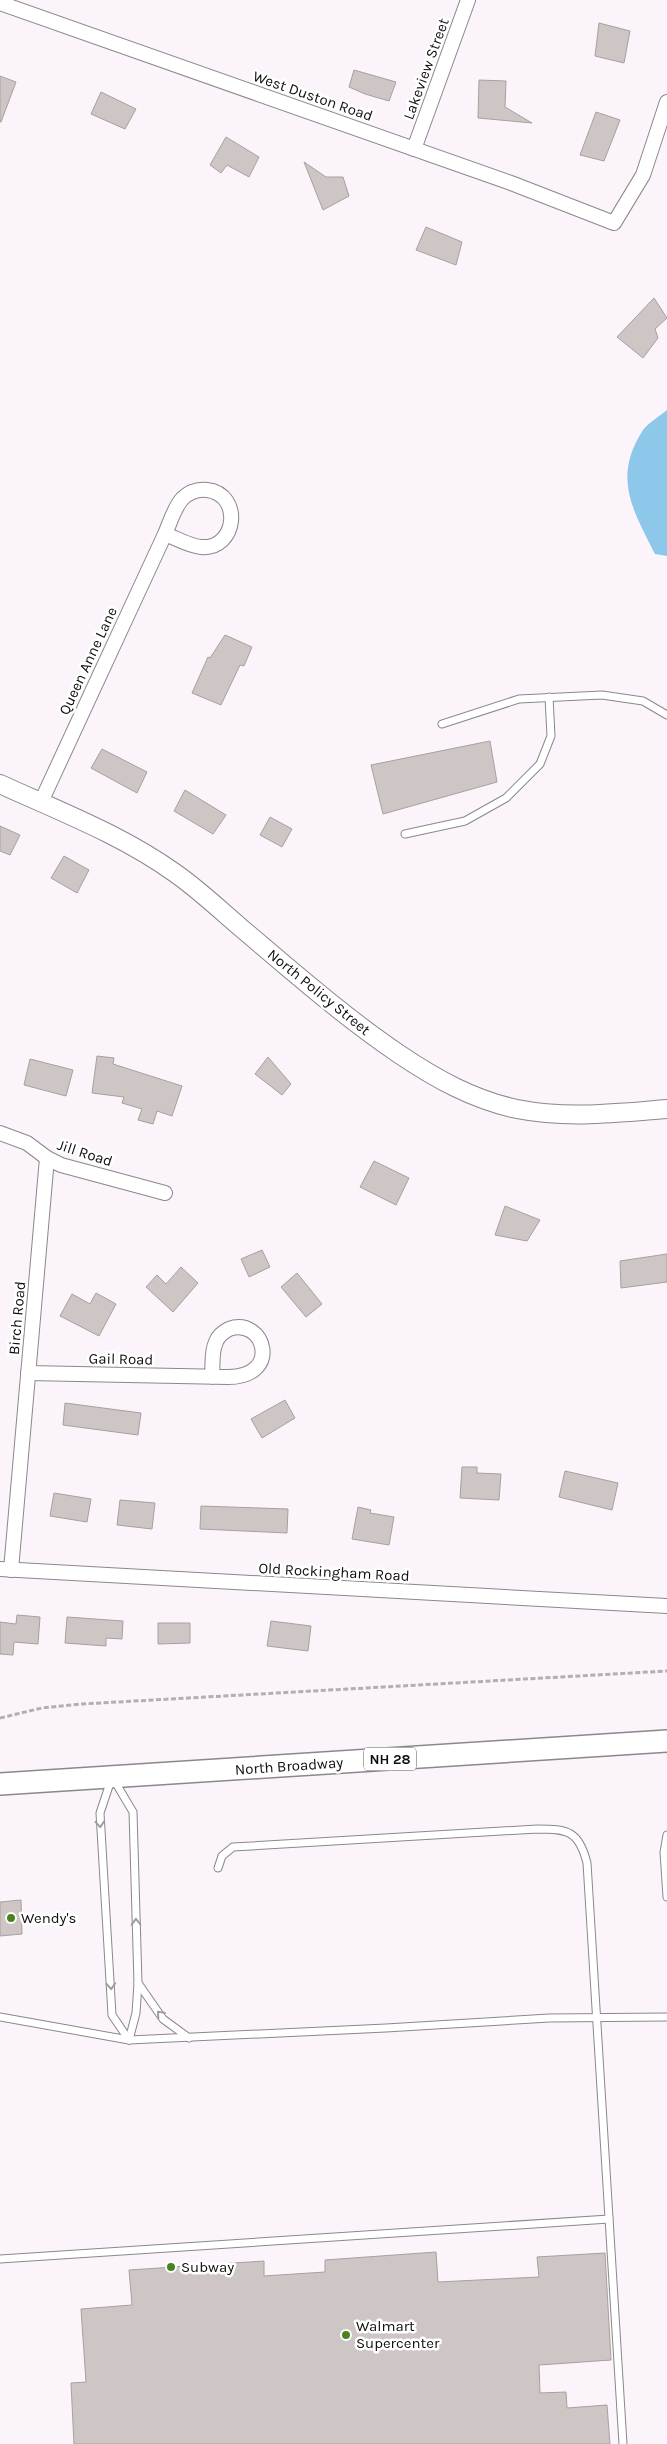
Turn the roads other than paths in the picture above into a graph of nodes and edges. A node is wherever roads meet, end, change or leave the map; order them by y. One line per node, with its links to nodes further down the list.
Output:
1 (468, 0): 4 (street, Lakeview Street)
2 (0, 3): 4 (street, West Duston Road)
3 (667, 102): 4 (street, West Duston Road)
4 (414, 148)
5 (165, 534): 5 (street, Queen Anne Lane); 10 (street, Queen Anne Lane)
6 (549, 697): 7 (lane); 8 (lane); 11 (lane)
7 (667, 715)
8 (442, 724)
9 (0, 784): 10 (street, North Policy Street)
10 (41, 802): 12 (street, North Policy Street)
11 (405, 834)
12 (667, 1109)
13 (0, 1134): 14 (street, Jill Road)
14 (47, 1158): 15 (street, Jill Road); 16 (street, Birch Road)
15 (165, 1193)
16 (28, 1373): 17 (street, Gail Road); 18 (street, Birch Road)
17 (212, 1377)
18 (6, 1570): 19 (street, Old Rockingham Road)
19 (667, 1606)
20 (667, 1741): 21 (main road, North Broadway / NH 28)
21 (112, 1778): 22 (main road, North Broadway / NH 28); 26 (lane, one-way to 21); 31 (lane, one-way to 31)
22 (0, 1784)
23 (667, 1835): 25 (lane)
24 (218, 1868): 29 (lane)
25 (667, 1897)
26 (138, 1983): 30 (lane, one-way to 26); 31 (lane)
27 (0, 2017): 31 (lane)
28 (667, 2017): 29 (lane)
29 (597, 2018): 30 (lane); 32 (lane)
30 (189, 2038): 31 (lane)
31 (129, 2040)
32 (609, 2219): 33 (lane); 34 (lane)
33 (0, 2259)
34 (623, 2444)

